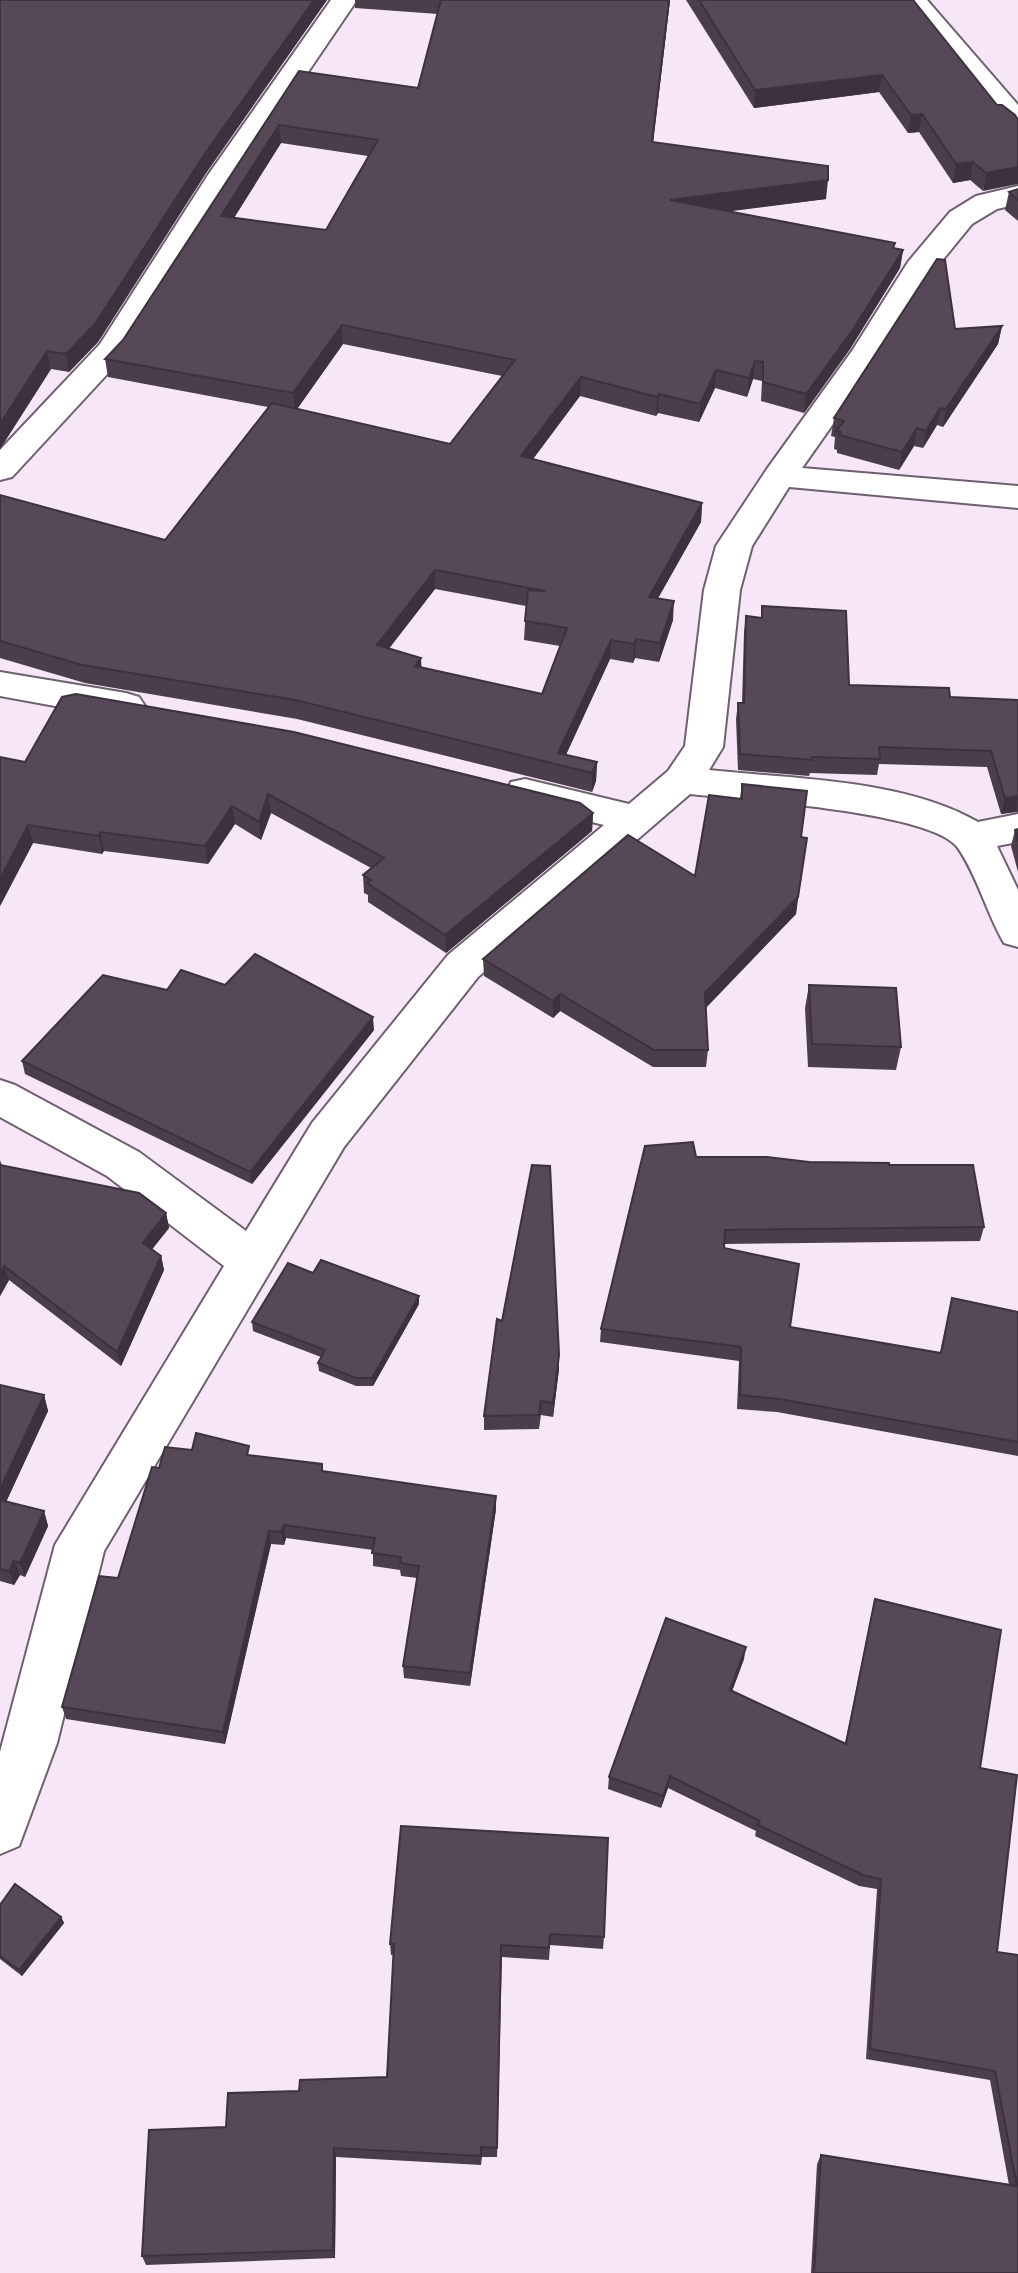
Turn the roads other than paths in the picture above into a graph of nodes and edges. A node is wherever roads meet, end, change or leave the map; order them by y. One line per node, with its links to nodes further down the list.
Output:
1 (344, 0): 5 (street)
2 (913, 0): 3 (street)
3 (1018, 123)
4 (1018, 195): 6 (street)
5 (0, 470)
6 (779, 476): 7 (street); 10 (street)
7 (1018, 497)
8 (0, 684): 9 (street)
9 (156, 711)
10 (682, 780): 12 (street); 14 (street)
11 (496, 785): 12 (street)
12 (635, 819): 17 (street)
13 (1018, 828): 14 (street)
14 (973, 837): 15 (street)
15 (1018, 932)
16 (0, 1097): 17 (street)
17 (252, 1261): 18 (street)
18 (0, 1827)

